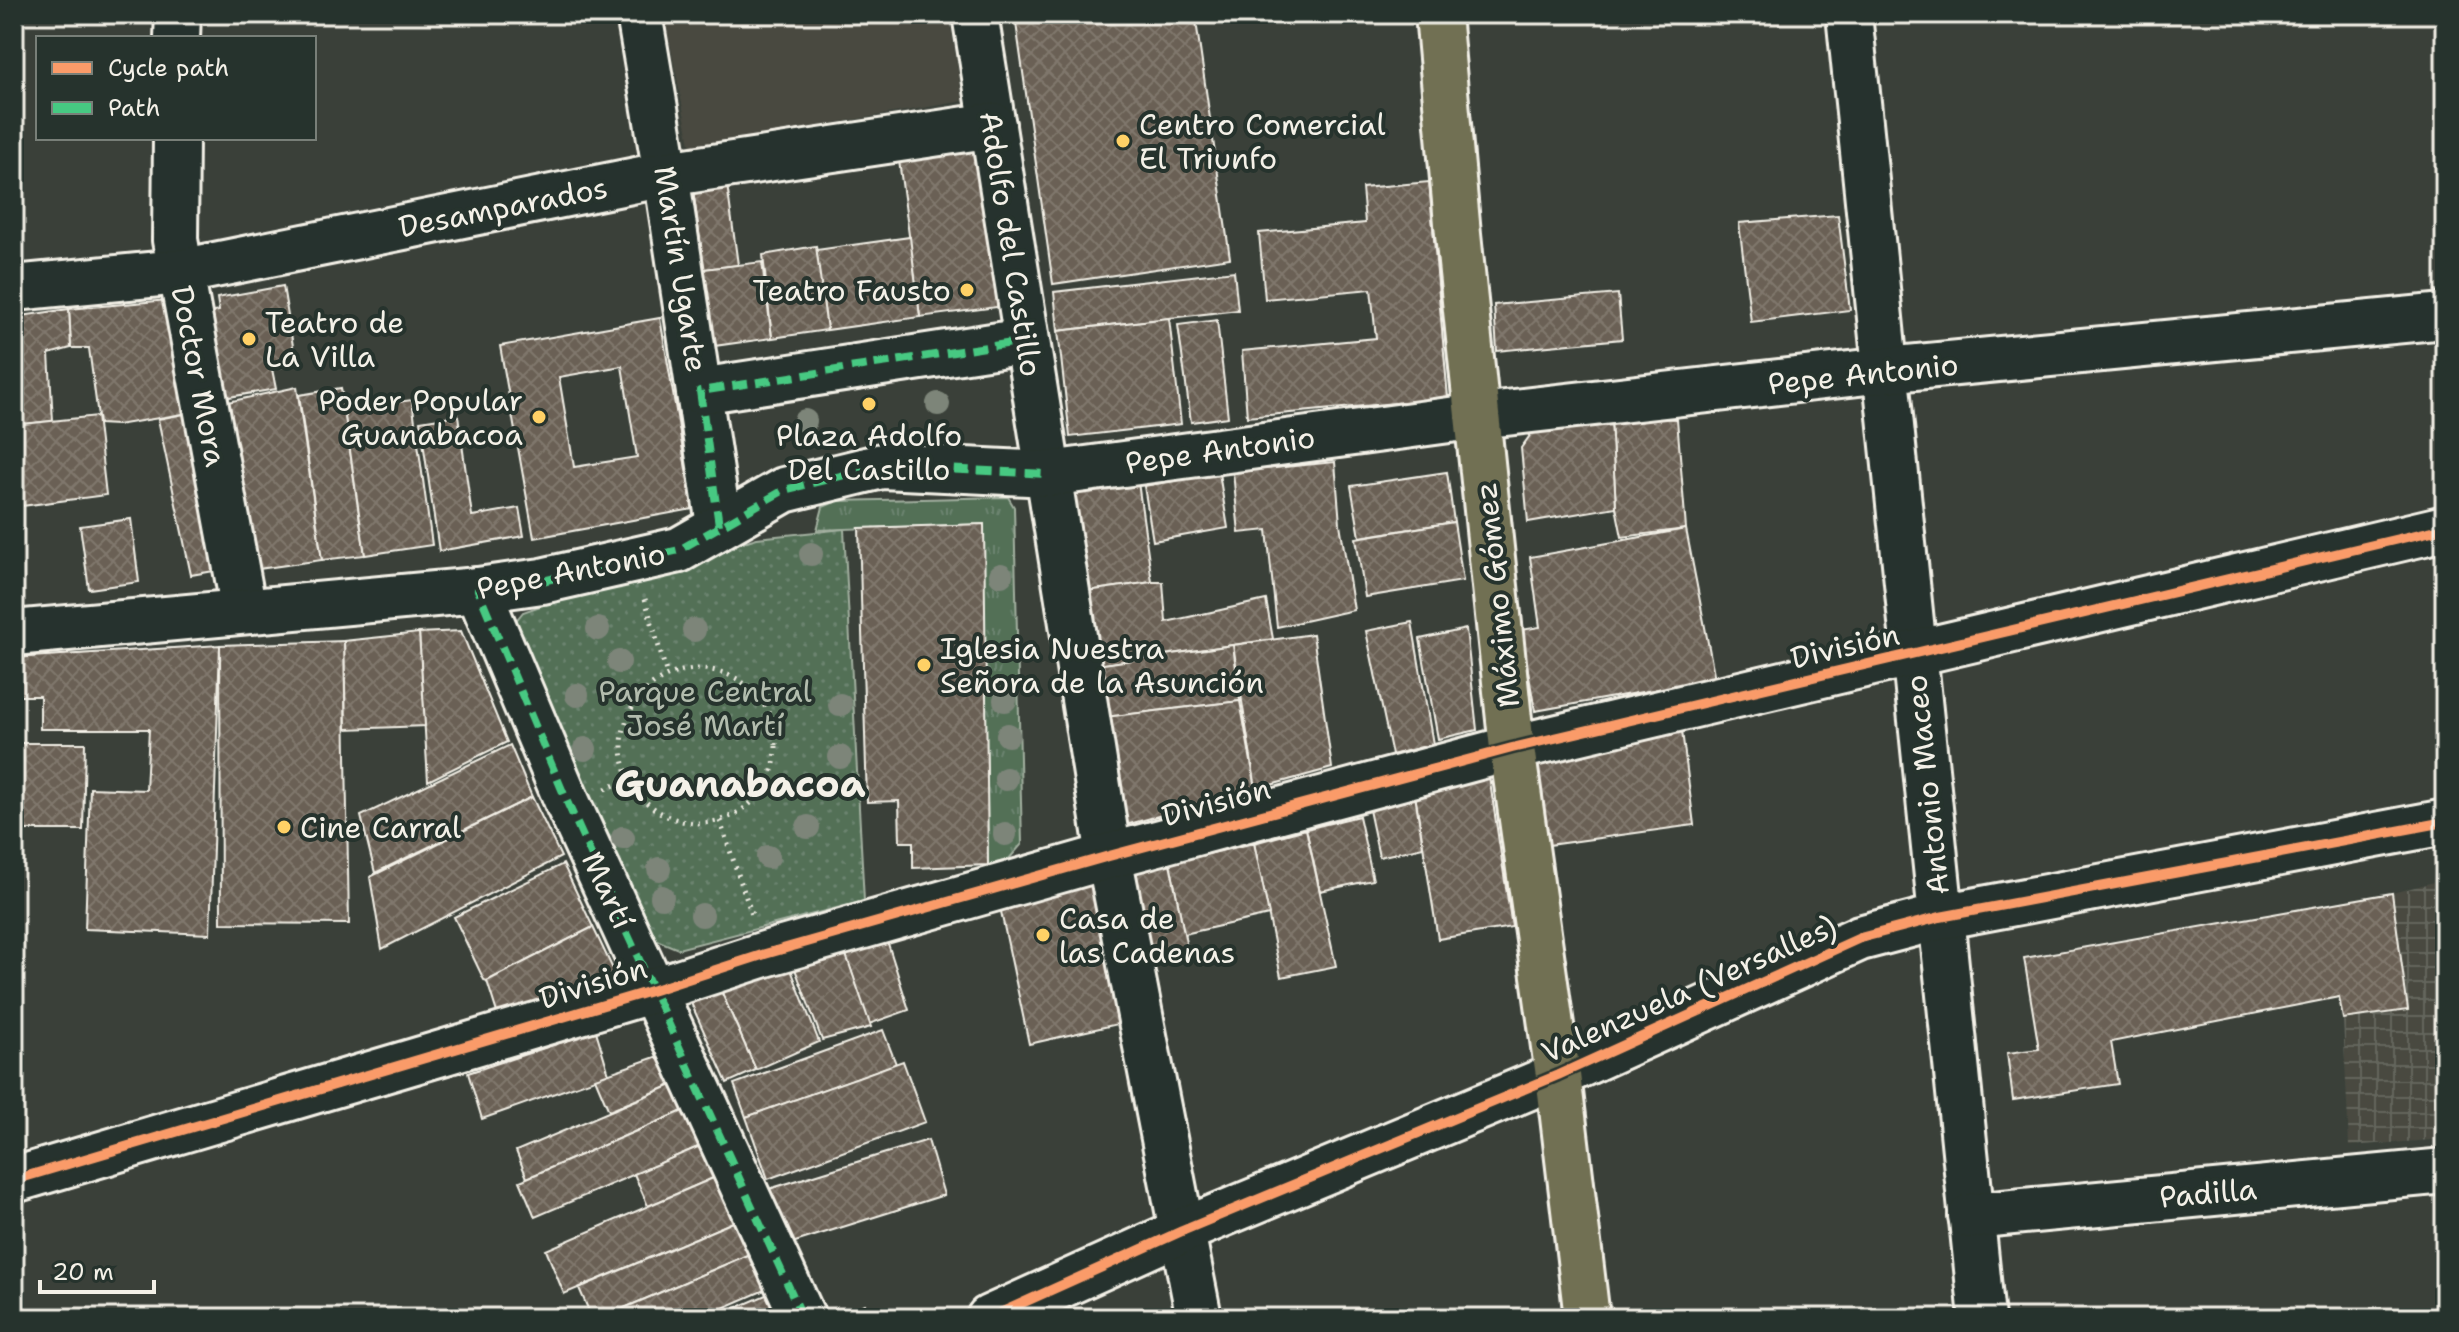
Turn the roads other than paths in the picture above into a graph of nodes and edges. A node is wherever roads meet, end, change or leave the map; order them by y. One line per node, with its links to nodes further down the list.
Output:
1 (178, 14): 6 (street)
2 (639, 14): 9 (street, Martín Ugarte)
3 (975, 14): 7 (street, Adolfo del Castillo)
4 (1438, 14): 16 (main road, Máximo Gómez)
5 (1849, 14): 14 (street, Antonio Maceo)
6 (177, 36)
7 (993, 125): 9 (street, Desamparados); 13 (street, Adolfo del Castillo)
8 (176, 140): 10 (street, Doctor Mora)
9 (666, 174): 10 (street, Desamparados); 15 (street, Martín Ugarte)
10 (180, 272): 11 (street, Desamparados); 21 (street, Doctor Mora)
11 (14, 288)
12 (2445, 316): 14 (street, Pepe Antonio)
13 (1025, 341): 15 (street); 17 (street, Adolfo del Castillo)
14 (1885, 370): 16 (street, Pepe Antonio); 23 (street, Antonio Maceo)
15 (700, 391): 18 (street, Martín Ugarte)
16 (1479, 416): 17 (street, Pepe Antonio); 24 (main road, Máximo Gómez)
17 (1049, 474): 18 (street, Pepe Antonio); 26 (street, Adolfo del Castillo)
18 (719, 525): 20 (street, Pepe Antonio)
19 (2445, 528): 23 (street, División)
20 (478, 590): 21 (street, Pepe Antonio); 28 (street, Martí)
21 (244, 611): 22 (street, Pepe Antonio)
22 (14, 633)
23 (1914, 654): 24 (street, División); 27 (street, Antonio Maceo)
24 (1512, 748): 26 (street, División); 29 (main road, Máximo Gómez)
25 (2445, 822): 27 (street, Valenzuela (Versalles))
26 (1109, 856): 28 (street, División); 33 (street, Adolfo del Castillo)
27 (1940, 917): 29 (street, Valenzuela (Versalles)); 32 (street, Antonio Maceo)
28 (654, 990): 31 (street, División); 34 (street, Martí)
29 (1558, 1075): 33 (street, Valenzuela (Versalles)); 37 (main road, Máximo Gómez)
30 (2445, 1171): 32 (street, Padilla)
31 (14, 1180)
32 (1971, 1216): 38 (street, Antonio Maceo)
33 (1182, 1231): 35 (street, Valenzuela (Versalles)); 36 (street, Adolfo del Castillo)
34 (803, 1318)
35 (989, 1318)
36 (1199, 1318)
37 (1587, 1318)
38 (1982, 1318)

